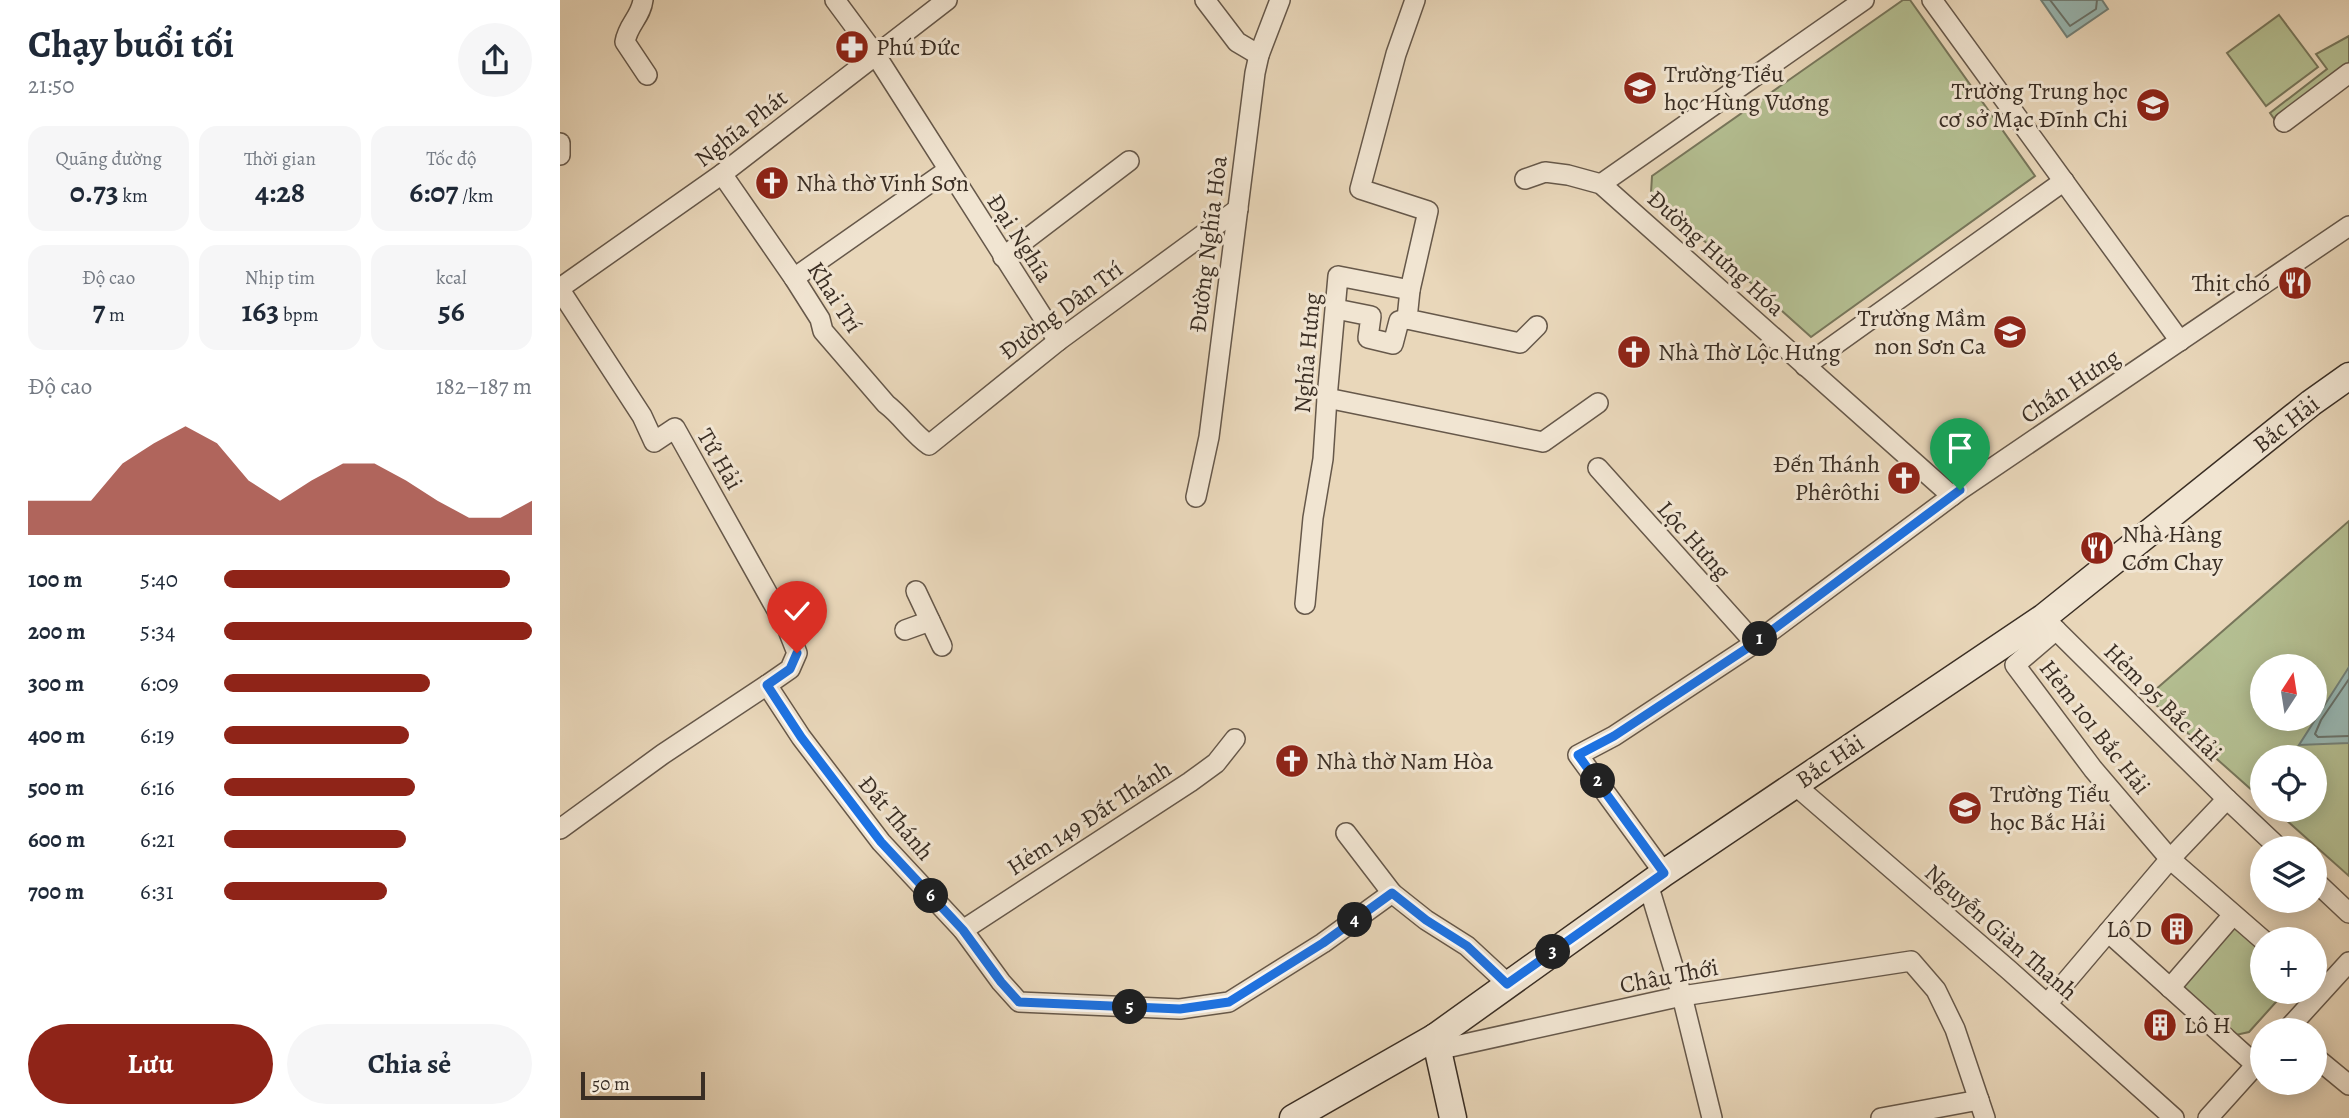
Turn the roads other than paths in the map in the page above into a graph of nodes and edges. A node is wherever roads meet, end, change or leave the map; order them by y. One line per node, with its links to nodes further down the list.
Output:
1 (643, 0): 12 (street)
2 (835, 0): 9 (street, Đại Nghĩa)
3 (947, 0): 9 (street, Nghĩa Phát)
4 (1205, 0): 10 (street)
5 (1280, 0): 10 (street, Đường Nghĩa Hòa)
6 (1415, 0): 27 (street)
7 (1864, 0): 21 (street)
8 (1932, 0): 20 (street)
9 (875, 54): 17 (street, Đại Nghĩa); 18 (street, Nghĩa Phát)
10 (1259, 55): 22 (street, Đường Nghĩa Hòa)
11 (2349, 73): 13 (street)
12 (647, 75)
13 (2284, 122)
14 (560, 143): 15 (street)
15 (560, 155)
16 (1129, 161): 24 (street)
17 (948, 170): 24 (street, Đại Nghĩa); 25 (street)
18 (722, 174): 25 (street, Khai Trí); 26 (street, Nghĩa Phát)
19 (1525, 179): 21 (street, Đường Hưng Hóa)
20 (2064, 181): 32 (street); 33 (street)
21 (1601, 184): 33 (street, Đường Hưng Hóa)
22 (1238, 209): 31 (street, Đường Dân Trí); 40 (street, Đường Nghĩa Hòa)
23 (2349, 226): 32 (street, Chấn Hưng)
24 (1003, 257): 31 (street, Đại Nghĩa)
25 (794, 278): 37 (street, Khai Trí)
26 (560, 289): 48 (street, Tứ Hải)
27 (1410, 290): 28 (street, Nghĩa Hưng); 29 (street)
28 (1336, 309): 29 (street); 35 (street, Nghĩa Hưng)
29 (1407, 318): 30 (street)
30 (1537, 326)
31 (1058, 341): 37 (street, Đường Dân Trí)
32 (2180, 341): 39 (street, Chấn Hưng)
33 (1805, 366): 39 (street, Đường Hưng Hóa)
34 (2349, 376): 44 (street, Bắc Hải)
35 (1326, 398): 36 (street); 42 (street, Nghĩa Hưng)
36 (1598, 403)
37 (917, 437)
38 (1598, 468): 46 (street, Lộc Hưng)
39 (1952, 496): 46 (street, Chấn Hưng)
40 (1196, 497)
41 (916, 591): 43 (street)
42 (1305, 604)
43 (930, 621): 45 (street); 47 (street)
44 (2050, 624): 50 (street, Bắc Hải); 51 (street, Hẻm 95 Bắc Hải); 55 (street, Hẻm 101 Bắc Hải)
45 (905, 630)
46 (1755, 643): 56 (street, Chấn Hưng)
47 (942, 646)
48 (767, 685): 52 (street); 62 (street, Đất Thánh)
49 (1235, 739): 62 (street, Hẻm 149 Đất Thánh)
50 (1795, 785): 56 (street, Bắc Hải); 69 (street, Nguyễn Giàn Thanh)
51 (2227, 799): 54 (street, Hẻm 95 Bắc Hải); 55 (street)
52 (560, 829)
53 (1346, 833): 58 (street)
54 (2266, 836)
55 (2170, 859): 60 (street); 63 (street)
56 (1656, 878): 66 (street, Bắc Hải); 68 (street)
57 (2327, 892): 59 (street)
58 (1392, 893): 62 (street, Đất Thánh); 66 (street)
59 (2349, 913)
60 (2233, 915): 61 (street); 67 (street)
61 (2250, 929)
62 (963, 930)
63 (2108, 932): 67 (street); 69 (street)
64 (2349, 962): 65 (street)
65 (2327, 981)
66 (1507, 984): 70 (street, Bắc Hải)
67 (2170, 988): 71 (street)
68 (1682, 996): 70 (street, Châu Thới); 75 (street, Châu Thới); 78 (street)
69 (2047, 1004): 80 (street, Nguyễn Giàn Thanh)
70 (1436, 1044): 76 (street, Bắc Hải); 77 (street)
71 (2250, 1054)
72 (2327, 1067): 74 (street)
73 (2250, 1071): 81 (street)
74 (2349, 1085)
75 (1982, 1109): 79 (street)
76 (1293, 1118)
77 (1453, 1118)
78 (1712, 1118)
79 (1881, 1118)
80 (2174, 1118)
81 (2208, 1118)

